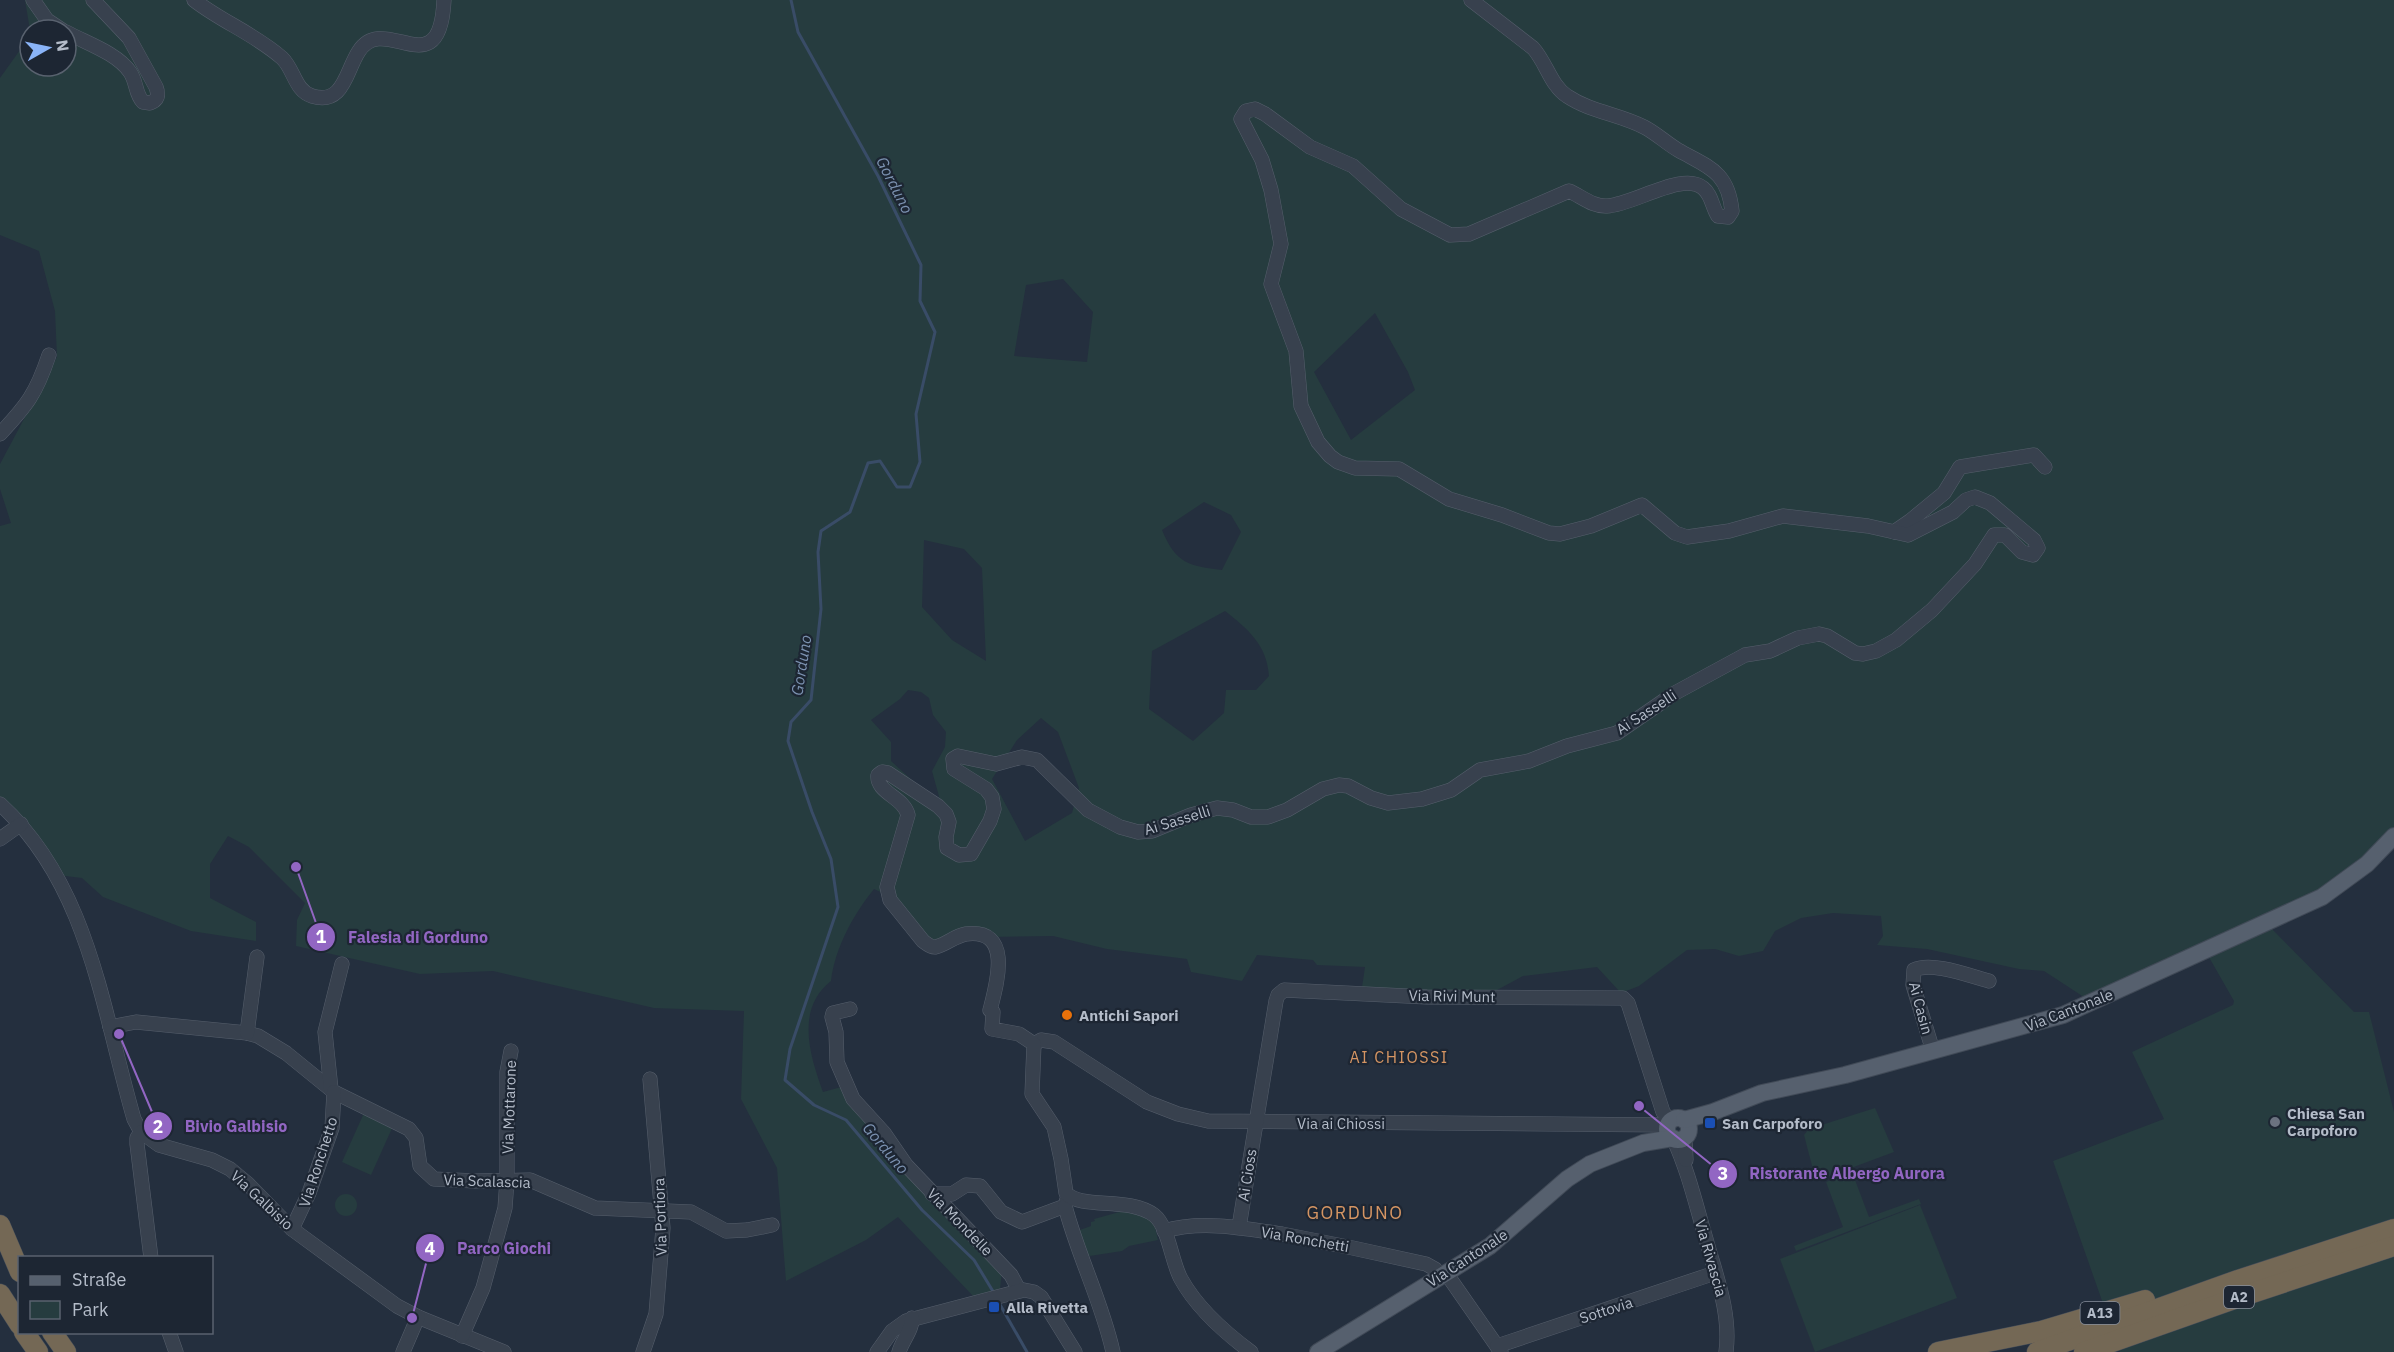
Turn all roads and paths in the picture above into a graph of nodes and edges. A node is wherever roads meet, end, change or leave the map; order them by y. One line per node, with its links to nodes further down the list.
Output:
1 (33, 0): 6 (street)
2 (93, 0): 7 (street)
3 (194, 0): 4 (street)
4 (444, 0)
5 (1471, 0): 11 (street)
6 (46, 18)
7 (78, 39)
8 (50, 355): 9 (street)
9 (0, 434)
10 (2045, 467): 11 (street)
11 (1894, 532): 16 (street, Ai Sasselli)
12 (0, 804): 13 (street)
13 (21, 824): 15 (street); 21 (street)
14 (2394, 836): 25 (main road, Via Cantonale)
15 (0, 839)
16 (997, 950): 23 (street, Via ai Chiossi)
17 (257, 957): 22 (street)
18 (342, 964): 27 (street, Via Ronchetto)
19 (1989, 981): 25 (street, Ai Casin)
20 (850, 1009): 34 (street, Via Mondelle)
21 (110, 1027): 22 (street, Via Scalascia); 31 (street)
22 (247, 1033): 27 (street, Via Scalascia)
23 (1034, 1044): 28 (street, Via ai Chiossi); 35 (street)
24 (511, 1051): 33 (street, Via Mottarone)
25 (1933, 1052): 30 (main road, Via Cantonale)
26 (650, 1079): 36 (street, Via Portiora)
27 (333, 1090): 33 (street, Via Scalascia); 40 (street, Via Ronchetto)
28 (1256, 1122): 29 (street, Via ai Chiossi); 30 (street, Via Rivi Munt); 39 (street, Ai Cioss)
29 (1635, 1126): 30 (street, Via ai Chiossi); 32 (street)
30 (1678, 1129): 32 (main road, Via Cantonale); 48 (street, Via Rivascia)
31 (141, 1132): 40 (street, Via Galbisio); 45 (street)
32 (1643, 1143): 49 (main road, Via Cantonale)
33 (507, 1180): 36 (street, Via Scalascia); 59 (street, Via Mottarone)
34 (932, 1194): 35 (street); 51 (street, Via Mondelle)
35 (1066, 1196): 41 (street); 70 (street)
36 (662, 1211): 38 (street, Via Scalascia); 66 (street, Via Portiora)
37 (0, 1225): 46 (highway)
38 (772, 1225)
39 (1239, 1227): 41 (street, Via Ronchetti); 49 (street, Via Ronchetti)
40 (292, 1229): 53 (street, Via Galbisio)
41 (1164, 1231): 71 (street)
42 (2385, 1232): 47 (highway, A2)
43 (2394, 1246): 76 (highway, A2)
44 (0, 1252): 50 (highway)
45 (151, 1256)
46 (18, 1267)
47 (2277, 1267): 74 (highway, A13); 75 (highway, A2)
48 (1715, 1273): 61 (street, Sottovia); 73 (street, Via Rivascia)
49 (1443, 1275): 61 (street); 72 (main road, Via Cantonale)
50 (18, 1282)
51 (1017, 1291): 54 (street); 69 (street)
52 (0, 1294): 55 (highway)
53 (418, 1317): 59 (street, Via Galbisio); 60 (street)
54 (912, 1318): 67 (street); 68 (street)
55 (18, 1322)
56 (25, 1334): 62 (highway)
57 (53, 1334): 63 (highway)
58 (171, 1334): 64 (street)
59 (462, 1336): 65 (street, Via Galbisio)
60 (405, 1347)
61 (1499, 1349)
62 (38, 1352)
63 (66, 1352)
64 (176, 1352)
65 (504, 1352)
66 (643, 1352)
67 (877, 1352)
68 (899, 1352)
69 (1075, 1352)
70 (1113, 1352)
71 (1251, 1352)
72 (1318, 1352)
73 (1726, 1352)
74 (1938, 1352)
75 (2037, 1352)
76 (2084, 1352)

